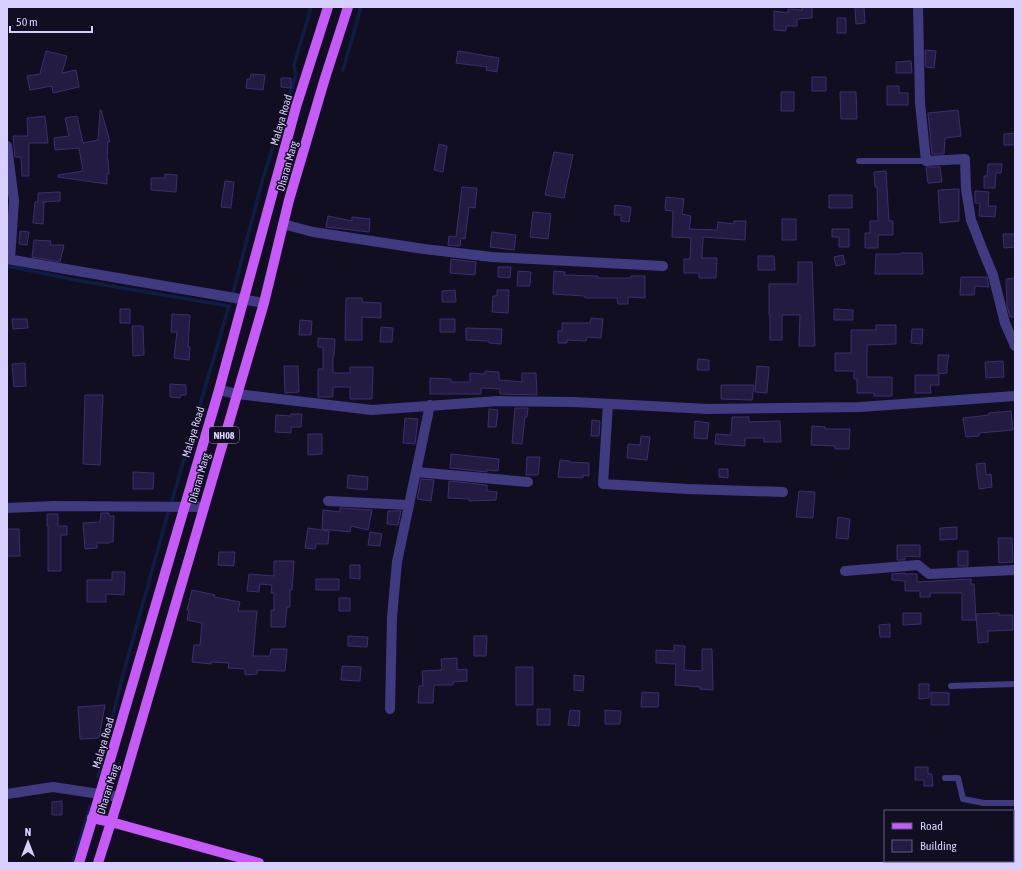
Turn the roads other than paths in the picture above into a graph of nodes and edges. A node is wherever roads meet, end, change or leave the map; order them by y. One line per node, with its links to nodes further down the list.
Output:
1 (328, 7): 10 (main road, Malaya Road / NH08)
2 (348, 7): 7 (main road, Dharan Marg / NH08)
3 (918, 7): 6 (street)
4 (7, 146): 8 (street)
5 (859, 161): 6 (lane)
6 (926, 161): 12 (street)
7 (283, 224): 9 (street); 11 (main road, Dharan Marg / NH08)
8 (9, 259): 10 (street)
9 (663, 266)
10 (244, 299): 11 (street); 13 (main road, Malaya Road / NH08)
11 (264, 303): 14 (main road, Dharan Marg / NH08)
12 (1015, 346)
13 (218, 390): 14 (street); 23 (main road, Malaya Road / NH08)
14 (237, 394): 17 (street); 24 (main road, Dharan Marg / NH08)
15 (1015, 396): 16 (street)
16 (608, 404): 17 (street); 20 (street)
17 (430, 405): 18 (street)
18 (416, 472): 19 (street); 22 (street)
19 (528, 482)
20 (782, 492)
21 (328, 501): 22 (street)
22 (408, 505): 30 (street)
23 (184, 506): 24 (street); 25 (street); 33 (main road, Malaya Road / NH08)
24 (203, 507): 34 (main road, Dharan Marg / NH08)
25 (7, 508)
26 (1015, 570): 27 (street)
27 (845, 571)
28 (1015, 684): 29 (lane)
29 (951, 686)
30 (390, 709)
31 (945, 778): 35 (lane)
32 (7, 794): 33 (street)
33 (100, 794): 34 (street); 38 (main road, Malaya Road / NH08)
34 (119, 797): 39 (main road, Dharan Marg / NH08)
35 (984, 803): 36 (lane); 37 (lane)
36 (1015, 803)
37 (984, 810)
38 (92, 818): 39 (main road); 40 (main road, Malaya Road / NH08)
39 (111, 822): 41 (main road, Dharan Marg / NH08); 42 (main road)
40 (79, 863)
41 (98, 863)
42 (259, 863)

